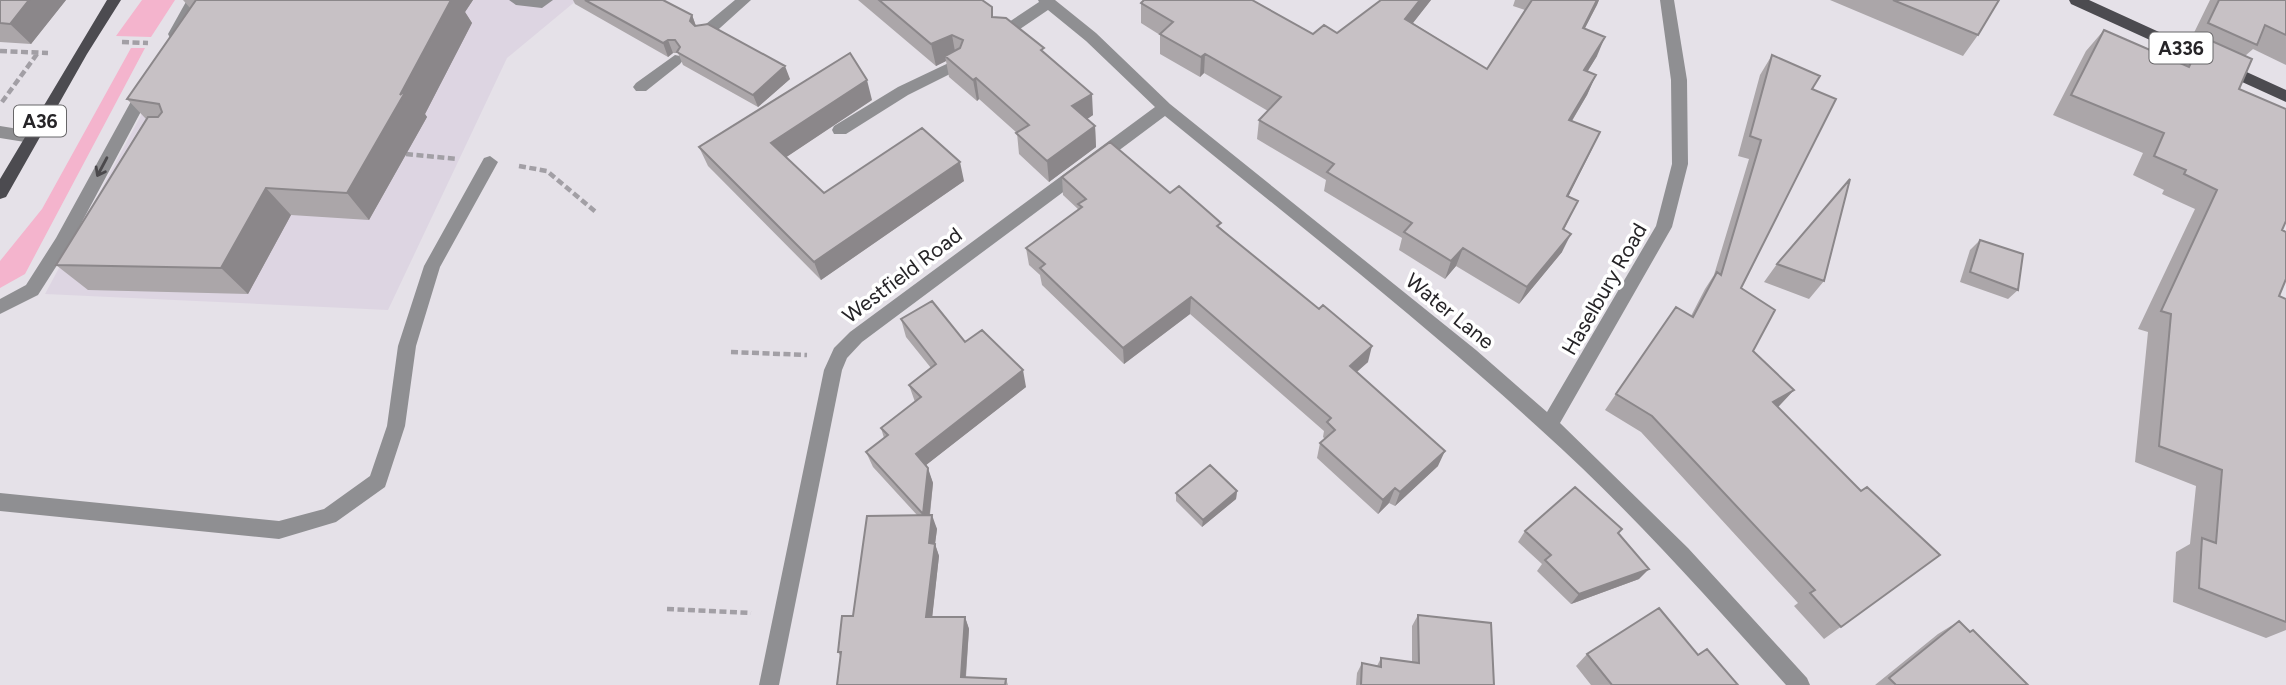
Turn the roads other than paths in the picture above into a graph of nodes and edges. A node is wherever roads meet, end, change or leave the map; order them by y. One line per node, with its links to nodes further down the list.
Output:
1 (114, 0): 22 (main road, A36)
2 (194, 0): 11 (street)
3 (516, 0): 4 (street)
4 (546, 0)
5 (744, 0): 9 (street)
6 (1667, 0): 26 (street, Haselbury Road)
7 (2076, 0): 16 (main road, A336)
8 (1046, 1): 10 (street); 17 (street, Water Lane)
9 (705, 33)
10 (1002, 34)
11 (170, 44)
12 (675, 60): 15 (street)
13 (957, 64): 18 (street)
14 (151, 77): 20 (street)
15 (641, 87)
16 (2286, 96)
17 (1165, 108): 26 (street, Water Lane); 28 (street, Westfield Road)
18 (840, 130)
19 (0, 132): 22 (street)
20 (121, 133): 21 (street); 25 (street, one-way to 25)
21 (144, 135)
22 (31, 137): 24 (main road, A36)
23 (490, 162): 27 (street)
24 (0, 193)
25 (0, 307)
26 (1549, 425): 29 (street, Water Lane)
27 (0, 502)
28 (769, 685)
29 (1800, 685)

